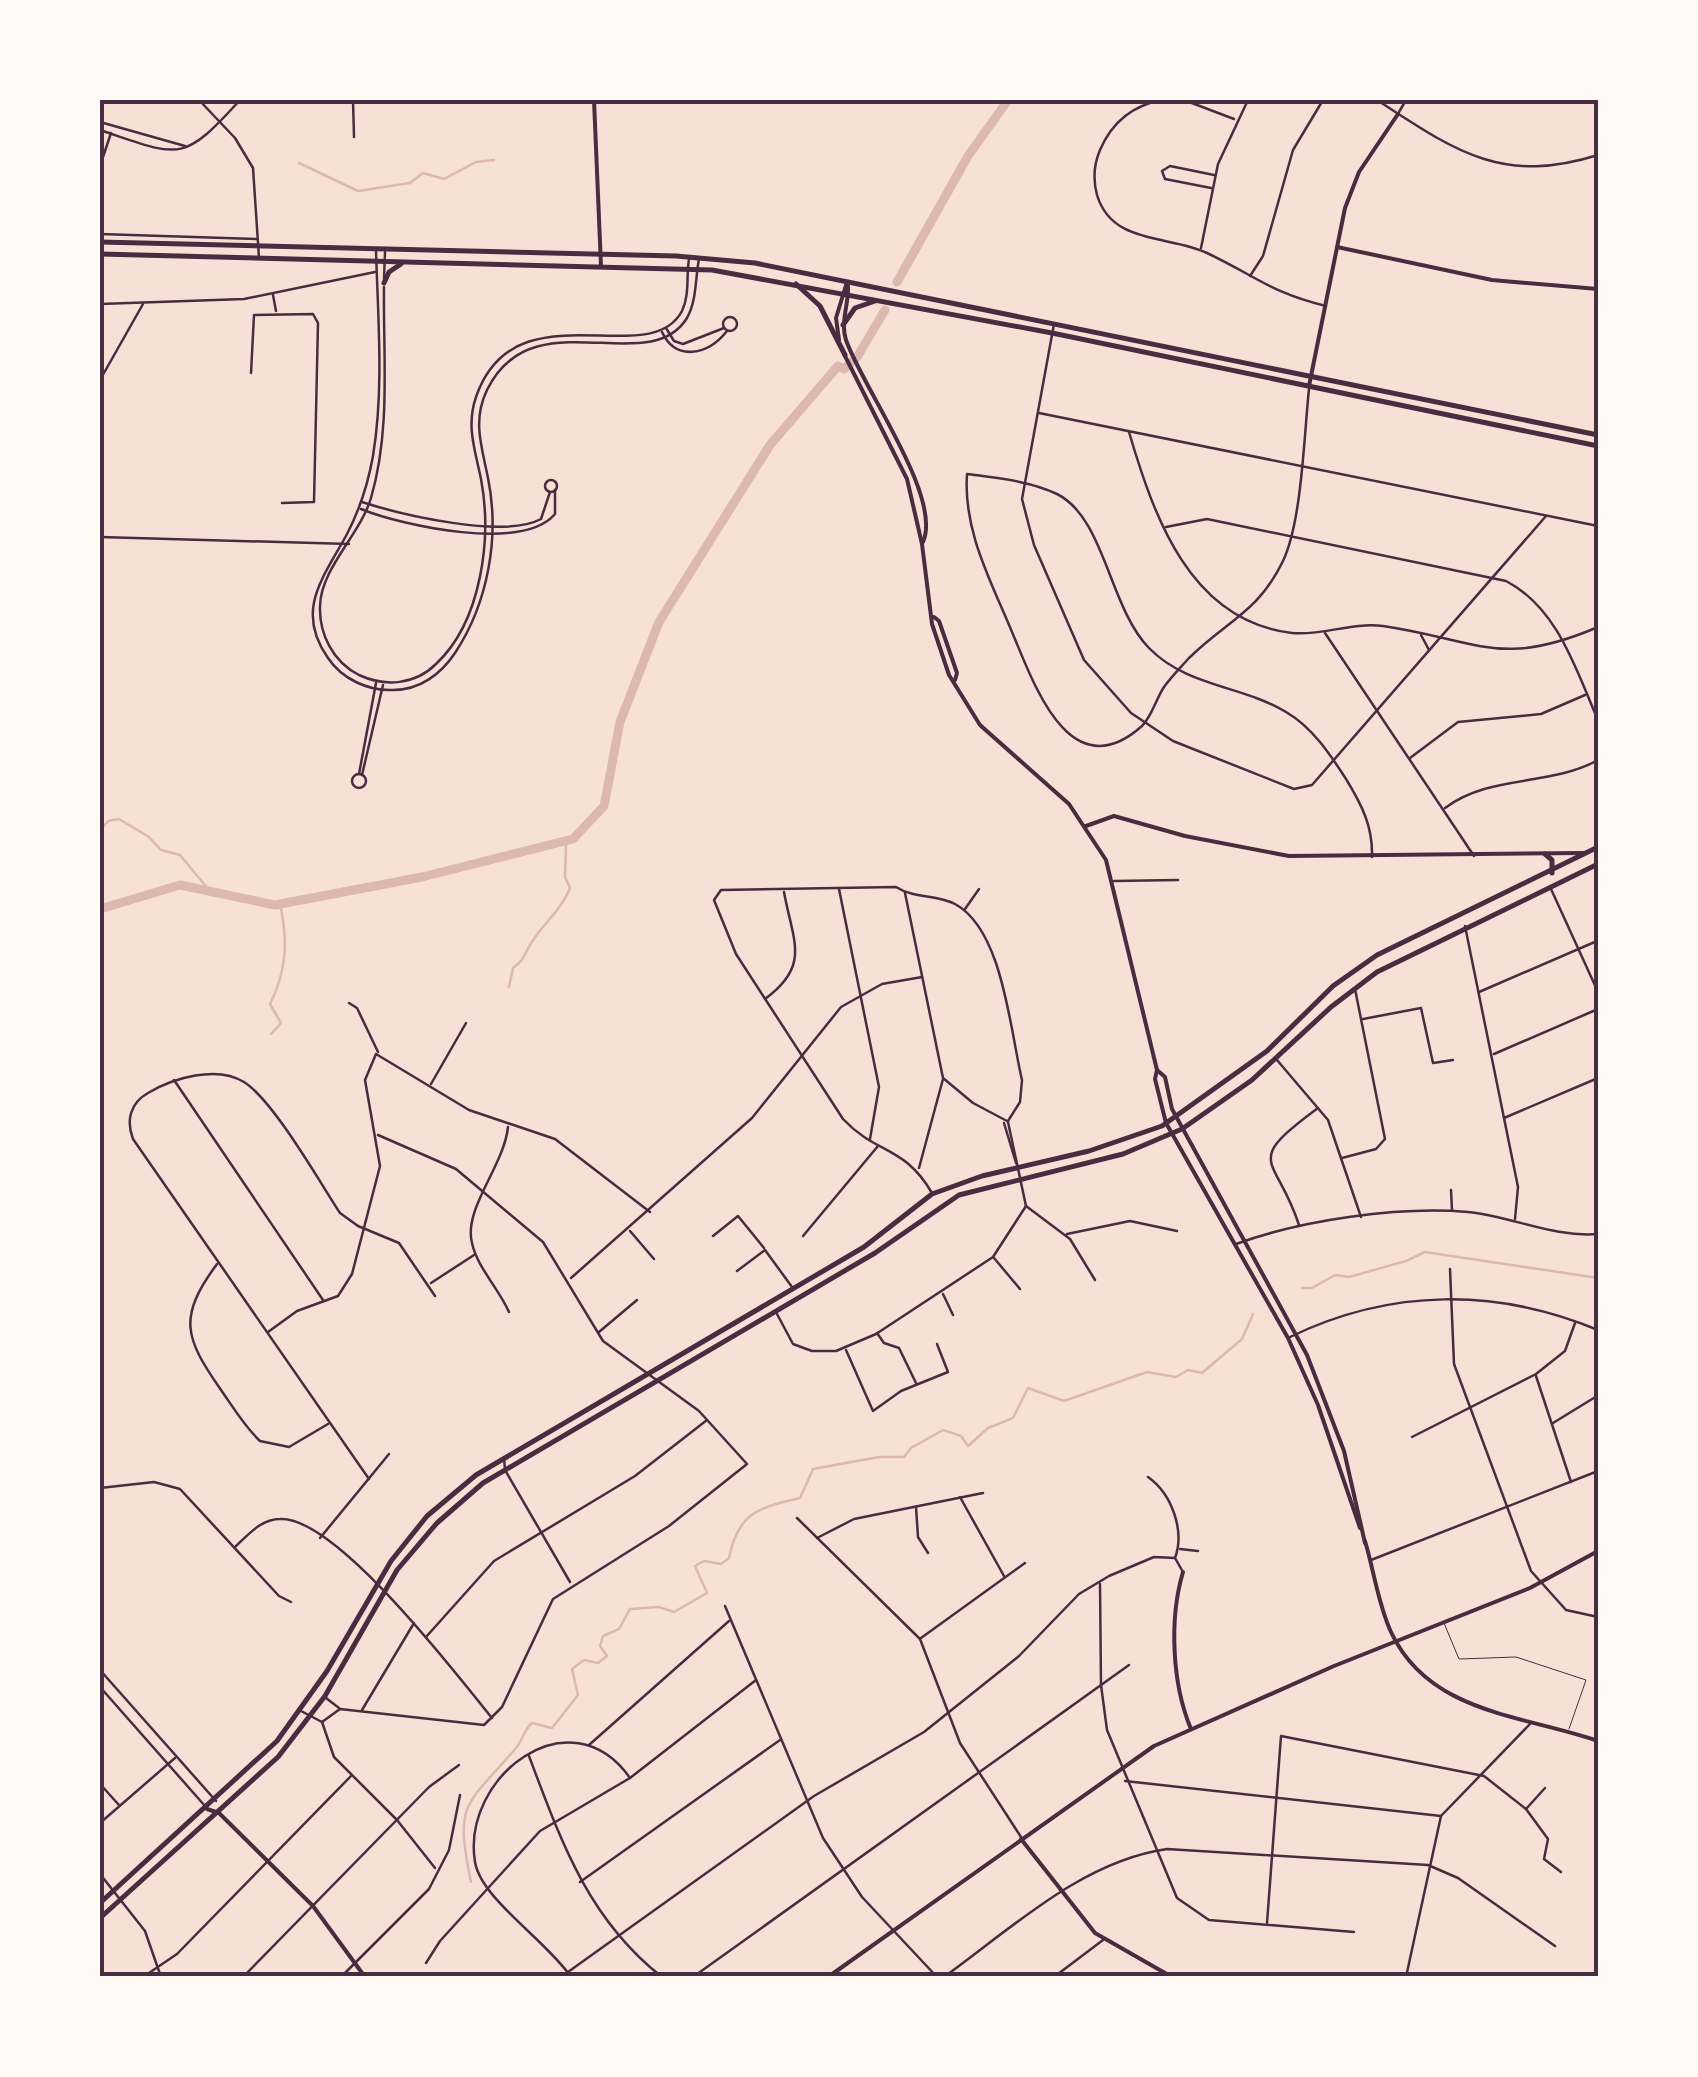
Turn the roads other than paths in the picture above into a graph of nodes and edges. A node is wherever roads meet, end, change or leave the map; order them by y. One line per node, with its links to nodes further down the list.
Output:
1 (199, 100): 14 (street)
2 (239, 100): 14 (street)
3 (354, 100): 18 (street)
4 (594, 100): 32 (street)
5 (1163, 100): 30 (street)
6 (1184, 100): 12 (street)
7 (1248, 100): 12 (street)
8 (1324, 100): 43 (street)
9 (1377, 100): 11 (street)
10 (1406, 100): 11 (street)
11 (1398, 114): 20 (street); 27 (street)
12 (1235, 120): 22 (street)
13 (100, 122): 15 (street)
14 (219, 122): 19 (street); 26 (street)
15 (113, 127): 17 (street); 19 (street)
16 (100, 130): 17 (street)
17 (111, 133): 19 (street); 21 (street)
18 (354, 137)
19 (186, 146)
20 (1598, 156)
21 (100, 166)
22 (1216, 176): 23 (street); 23 (street)
23 (1213, 188): 30 (street)
24 (100, 234): 26 (street)
25 (100, 242): 26 (main road)
26 (259, 242): 28 (main road); 34 (street)
27 (1337, 247): 47 (street); 53 (street)
28 (376, 249): 29 (main road); 36 (street)
29 (384, 249): 32 (main road); 37 (street)
30 (1200, 250): 43 (street)
31 (100, 254): 34 (main road)
32 (602, 254): 33 (main road); 39 (street)
33 (690, 257): 35 (main road); 40 (street)
34 (258, 258): 36 (main road)
35 (699, 258): 41 (street); 44 (main road)
36 (376, 260): 37 (main road); 42 (street)
37 (385, 260): 38 (main road); 46 (street)
38 (408, 262): 39 (main road); 46 (main road)
39 (601, 266): 40 (main road)
40 (688, 270): 41 (main road); 57 (street)
41 (697, 270): 45 (main road); 59 (street)
42 (377, 272): 49 (street); 73 (street)
43 (1249, 278): 53 (street)
44 (847, 281): 48 (street); 55 (main road)
45 (794, 282): 48 (main road); 62 (main road)
46 (384, 284): 75 (street)
47 (1598, 289)
48 (845, 293): 50 (main road); 56 (street); 62 (street)
49 (272, 294): 52 (street); 54 (street)
50 (882, 300): 56 (main road); 58 (main road)
51 (100, 304): 52 (street)
52 (143, 304): 65 (street)
53 (1326, 306): 64 (street)
54 (276, 313): 63 (street); 74 (street)
55 (1054, 324): 58 (street); 64 (main road)
56 (843, 325): 62 (street)
57 (664, 329): 59 (street); 60 (street)
58 (1052, 333): 66 (main road); 67 (street)
59 (667, 337): 59 (street); 61 (street)
60 (533, 338): 61 (street); 80 (street)
61 (536, 345): 81 (street)
62 (847, 353): 90 (street); 90 (street)
63 (251, 373)
64 (1310, 378): 66 (street); 69 (main road)
65 (100, 380)
66 (1309, 386): 70 (main road); 71 (street)
67 (1038, 413): 68 (street); 72 (street)
68 (1129, 432): 71 (street); 83 (street)
69 (1598, 435)
70 (1598, 446)
71 (1300, 466): 78 (street); 87 (street)
72 (1023, 483): 102 (street); 110 (street); 110 (street)
73 (362, 502): 75 (street); 76 (street)
74 (282, 503)
75 (369, 504): 77 (street); 80 (street)
76 (359, 509): 77 (street); 88 (street)
77 (366, 512): 84 (street); 89 (street)
78 (1546, 516): 82 (street); 92 (street)
79 (1598, 516): 82 (street)
80 (484, 524): 81 (street); 84 (street)
81 (492, 524): 85 (street); 85 (street)
82 (1597, 526): 91 (street)
83 (1165, 527): 87 (street); 93 (street)
84 (484, 531): 85 (street); 104 (street)
85 (492, 531): 106 (street)
86 (100, 537): 88 (street)
87 (1290, 537): 92 (street); 93 (street)
88 (342, 542): 89 (street); 100 (street)
89 (350, 544): 99 (street)
90 (922, 544): 115 (street)
91 (1598, 556)
92 (1495, 577): 97 (street); 98 (street)
93 (1242, 617): 95 (street); 102 (street)
94 (1598, 627): 98 (street)
95 (1324, 632): 96 (street); 108 (street)
96 (1420, 634): 97 (street); 101 (street)
97 (1442, 638): 98 (street); 101 (street)
98 (1563, 642): 107 (street)
99 (328, 644): 100 (street); 103 (street)
100 (321, 647): 105 (street)
101 (1430, 652): 108 (street)
102 (1178, 671): 110 (street); 113 (street)
103 (376, 681): 104 (street); 105 (street)
104 (384, 683): 106 (street)
105 (375, 689): 106 (street); 106 (street)
106 (383, 690)
107 (1586, 695): 109 (street); 111 (street)
108 (1378, 712): 111 (street); 113 (street)
109 (1598, 720)
110 (1144, 724): 113 (street)
111 (1410, 758): 114 (street)
112 (1598, 760): 114 (street)
113 (1334, 761): 119 (street)
114 (1443, 810): 118 (street)
115 (1086, 826): 119 (street); 122 (street)
116 (1596, 851): 117 (street); 121 (main road)
117 (1544, 854): 118 (street); 121 (main road)
118 (1474, 856): 119 (street)
119 (1372, 857)
120 (1598, 864): 124 (main road)
121 (1552, 872): 154 (main road)
122 (1112, 880): 123 (street); 148 (street)
123 (1178, 880)
124 (1551, 888): 130 (main road); 132 (street)
125 (839, 889): 127 (street); 128 (street); 137 (street)
126 (979, 889): 129 (street)
127 (784, 890): 138 (street); 138 (street)
128 (905, 893): 129 (street); 133 (street)
129 (964, 910): 156 (street)
130 (1465, 926): 134 (main road); 135 (street)
131 (1597, 941): 132 (street)
132 (1576, 951): 135 (street); 136 (street)
133 (922, 977): 137 (street); 149 (street)
134 (1354, 987): 141 (street); 146 (main road)
135 (1478, 992): 144 (street)
136 (1598, 992)
137 (859, 993): 145 (street); 164 (street)
138 (764, 1000): 145 (street)
139 (348, 1003): 143 (street)
140 (1598, 1009): 144 (street)
141 (1361, 1020): 147 (street); 166 (street)
142 (466, 1023): 152 (street)
143 (378, 1054): 152 (street); 163 (street)
144 (1492, 1054): 155 (street)
145 (802, 1057): 164 (street); 174 (street)
146 (1277, 1060): 153 (street); 160 (main road)
147 (1453, 1060)
148 (1158, 1070): 154 (street); 158 (street)
149 (943, 1078): 156 (street); 168 (street)
150 (1598, 1078): 155 (street)
151 (174, 1080): 179 (street); 192 (street); 204 (street)
152 (430, 1085): 159 (street)
153 (1320, 1106): 166 (street); 178 (street)
154 (1176, 1117): 158 (main road); 160 (street)
155 (1504, 1118): 177 (street)
156 (1006, 1121): 167 (street)
157 (538, 1123): 161 (street)
158 (1166, 1123): 162 (street); 167 (main road)
159 (509, 1124): 161 (street); 171 (street)
160 (1182, 1129): 162 (main road); 186 (street)
161 (535, 1130): 174 (street)
162 (1172, 1134): 169 (main road); 187 (street)
163 (378, 1135): 171 (street); 179 (street)
164 (869, 1140): 165 (street)
165 (878, 1145): 168 (street); 185 (street)
166 (1342, 1158): 176 (street)
167 (1017, 1165): 169 (street); 172 (main road)
168 (919, 1169): 172 (street)
169 (1020, 1178): 173 (street); 206 (main road)
170 (1451, 1190): 175 (street)
171 (486, 1194): 189 (street); 195 (street)
172 (932, 1194): 198 (main road)
173 (1026, 1206): 182 (street); 190 (street)
174 (650, 1212): 180 (street)
175 (1452, 1212): 176 (street); 177 (street)
176 (1362, 1218): 178 (street)
177 (1515, 1220): 183 (street)
178 (1300, 1226): 186 (street)
179 (364, 1228): 197 (street); 204 (street)
180 (629, 1230): 191 (street); 195 (street)
181 (1177, 1231): 182 (street)
182 (1065, 1234): 196 (street)
183 (1598, 1234)
184 (713, 1236): 188 (street)
185 (804, 1236)
186 (1248, 1240): 187 (street); 213 (street)
187 (1236, 1244): 214 (street)
188 (765, 1250): 194 (street); 198 (street)
189 (476, 1254): 197 (street); 205 (street)
190 (992, 1257): 199 (street); 200 (street)
191 (654, 1259)
192 (218, 1263): 210 (street); 225 (street)
193 (1450, 1269): 202 (street)
194 (737, 1271)
195 (570, 1279): 212 (street)
196 (1096, 1280)
197 (429, 1284): 201 (street)
198 (793, 1288): 217 (main road)
199 (1020, 1289)
200 (941, 1292): 207 (street); 211 (street)
201 (436, 1296)
202 (1450, 1298): 208 (street); 213 (street); 222 (street)
203 (638, 1300): 212 (street)
204 (324, 1302): 210 (street)
205 (509, 1312)
206 (775, 1312): 216 (street); 219 (main road)
207 (953, 1315)
208 (1576, 1321): 209 (street); 218 (street)
209 (1598, 1330)
210 (266, 1332): 225 (street)
211 (877, 1333): 216 (street); 220 (street)
212 (598, 1334): 217 (street)
213 (1298, 1334): 214 (street); 232 (street)
214 (1288, 1338): 234 (street)
215 (937, 1344): 220 (street)
216 (846, 1349): 220 (street)
217 (648, 1372): 219 (street); 228 (main road)
218 (1536, 1374): 222 (street); 224 (street)
219 (658, 1380): 223 (street); 229 (main road)
220 (917, 1384)
221 (1597, 1396): 224 (street)
222 (1470, 1406): 226 (street); 240 (street)
223 (708, 1419): 242 (street); 258 (street)
224 (1551, 1423): 235 (street)
225 (329, 1424): 233 (street)
226 (1412, 1438)
227 (389, 1454): 233 (street)
228 (504, 1456): 229 (street); 256 (main road)
229 (505, 1470): 242 (street); 260 (main road)
230 (1598, 1471): 235 (street)
231 (1148, 1477): 247 (street)
232 (1351, 1478): 234 (street); 245 (street)
233 (368, 1479): 243 (street)
234 (1343, 1481): 245 (street)
235 (1571, 1484): 240 (street)
236 (100, 1488): 246 (street)
237 (983, 1493): 238 (street)
238 (960, 1497): 239 (street); 255 (street)
239 (916, 1505): 244 (street); 250 (street)
240 (1505, 1509): 252 (street); 259 (street)
241 (797, 1518): 244 (street)
242 (541, 1531): 258 (street); 267 (street)
243 (320, 1538): 246 (street); 256 (street)
244 (816, 1538): 268 (street)
245 (1365, 1542): 252 (street)
246 (234, 1546): 261 (street)
247 (1178, 1550): 248 (street); 251 (street)
248 (1198, 1551)
249 (1598, 1552): 259 (street)
250 (928, 1553)
251 (1175, 1558): 254 (street); 257 (street)
252 (1371, 1560): 269 (street)
253 (1025, 1563): 255 (street)
254 (1183, 1572): 284 (street)
255 (1005, 1578): 268 (street)
256 (377, 1580): 260 (street); 277 (main road)
257 (1099, 1582): 273 (street); 279 (street)
258 (571, 1584): 281 (street)
259 (1540, 1584): 263 (street); 265 (street)
260 (385, 1590): 266 (street); 275 (main road)
261 (291, 1602)
262 (725, 1606): 264 (street)
263 (1598, 1617)
264 (730, 1620): 272 (street); 288 (street)
265 (1443, 1622): 269 (street); 285 (lane)
266 (414, 1623): 267 (street); 278 (street)
267 (426, 1637): 281 (street)
268 (920, 1639): 279 (street)
269 (1397, 1642): 283 (street); 284 (street)
270 (1129, 1665): 273 (street)
271 (100, 1670): 290 (street)
272 (756, 1680): 286 (street); 297 (street)
273 (1100, 1685): 293 (street); 294 (street)
274 (100, 1688): 291 (street)
275 (325, 1696): 276 (street); 280 (main road)
276 (340, 1709): 278 (street); 282 (street)
277 (301, 1711): 280 (street); 303 (main road)
278 (361, 1712): 281 (street)
279 (947, 1714): 294 (street); 304 (street)
280 (310, 1716): 282 (street); 308 (main road)
281 (493, 1720)
282 (322, 1722): 296 (street)
283 (1531, 1722): 285 (street); 295 (street)
284 (1190, 1728): 293 (street)
285 (1568, 1732): 287 (street)
286 (781, 1739): 304 (street); 322 (street)
287 (1597, 1740)
288 (589, 1745): 289 (street); 297 (street)
289 (528, 1753): 311 (street); 324 (street)
290 (176, 1757): 291 (street); 303 (street)
291 (167, 1763): 305 (street); 306 (street)
292 (459, 1765): 310 (street)
293 (1120, 1769): 298 (street); 313 (street)
294 (978, 1774): 313 (street); 319 (street)
295 (1478, 1775): 302 (street); 307 (street); 309 (street)
296 (351, 1776): 310 (street); 316 (street)
297 (630, 1778): 311 (street)
298 (1125, 1781): 302 (street); 314 (street)
299 (100, 1784): 305 (street)
300 (1545, 1788): 307 (street)
301 (460, 1795): 318 (street)
302 (1276, 1796): 309 (street); 315 (street)
303 (216, 1800): 306 (main road); 308 (street)
304 (807, 1801): 319 (street); 333 (street)
305 (120, 1806): 312 (street)
306 (206, 1808): 308 (street); 323 (main road)
307 (1526, 1810): 320 (street)
308 (219, 1813): 316 (street); 326 (main road)
309 (1441, 1816): 317 (street)
310 (396, 1820): 318 (street); 328 (street)
311 (553, 1820): 322 (street); 324 (street)
312 (100, 1822)
313 (1022, 1839): 325 (street); 331 (street)
314 (1154, 1851): 315 (street); 325 (street); 330 (street)
315 (1271, 1854): 317 (street); 330 (street)
316 (268, 1860): 328 (street); 338 (street)
317 (1428, 1866): 335 (street); 353 (street)
318 (438, 1867): 336 (street)
319 (843, 1870): 331 (street); 348 (street)
320 (1561, 1872)
321 (100, 1874): 323 (street)
322 (580, 1882): 333 (street)
323 (115, 1890): 326 (street); 327 (main road)
324 (487, 1891): 337 (street); 339 (street)
325 (1061, 1895): 334 (street); 351 (street)
326 (122, 1898): 329 (main road); 338 (street)
327 (100, 1903)
328 (313, 1906): 336 (street); 343 (street)
329 (100, 1918)
330 (1267, 1924): 332 (street)
331 (893, 1930): 349 (street); 350 (street)
332 (1354, 1932)
333 (618, 1937): 339 (street); 347 (street)
334 (1104, 1939): 340 (street); 352 (street)
335 (1555, 1946)
336 (355, 1963): 344 (street); 345 (street)
337 (426, 1963)
338 (159, 1969): 341 (street); 342 (street)
339 (570, 1975): 346 (street)
340 (1169, 1976)
341 (143, 1977)
342 (162, 1977)
343 (242, 1977)
344 (342, 1977)
345 (365, 1977)
346 (560, 1977)
347 (662, 1977)
348 (693, 1977)
349 (828, 1977)
350 (937, 1977)
351 (944, 1977)
352 (1054, 1977)
353 (1406, 1977)

